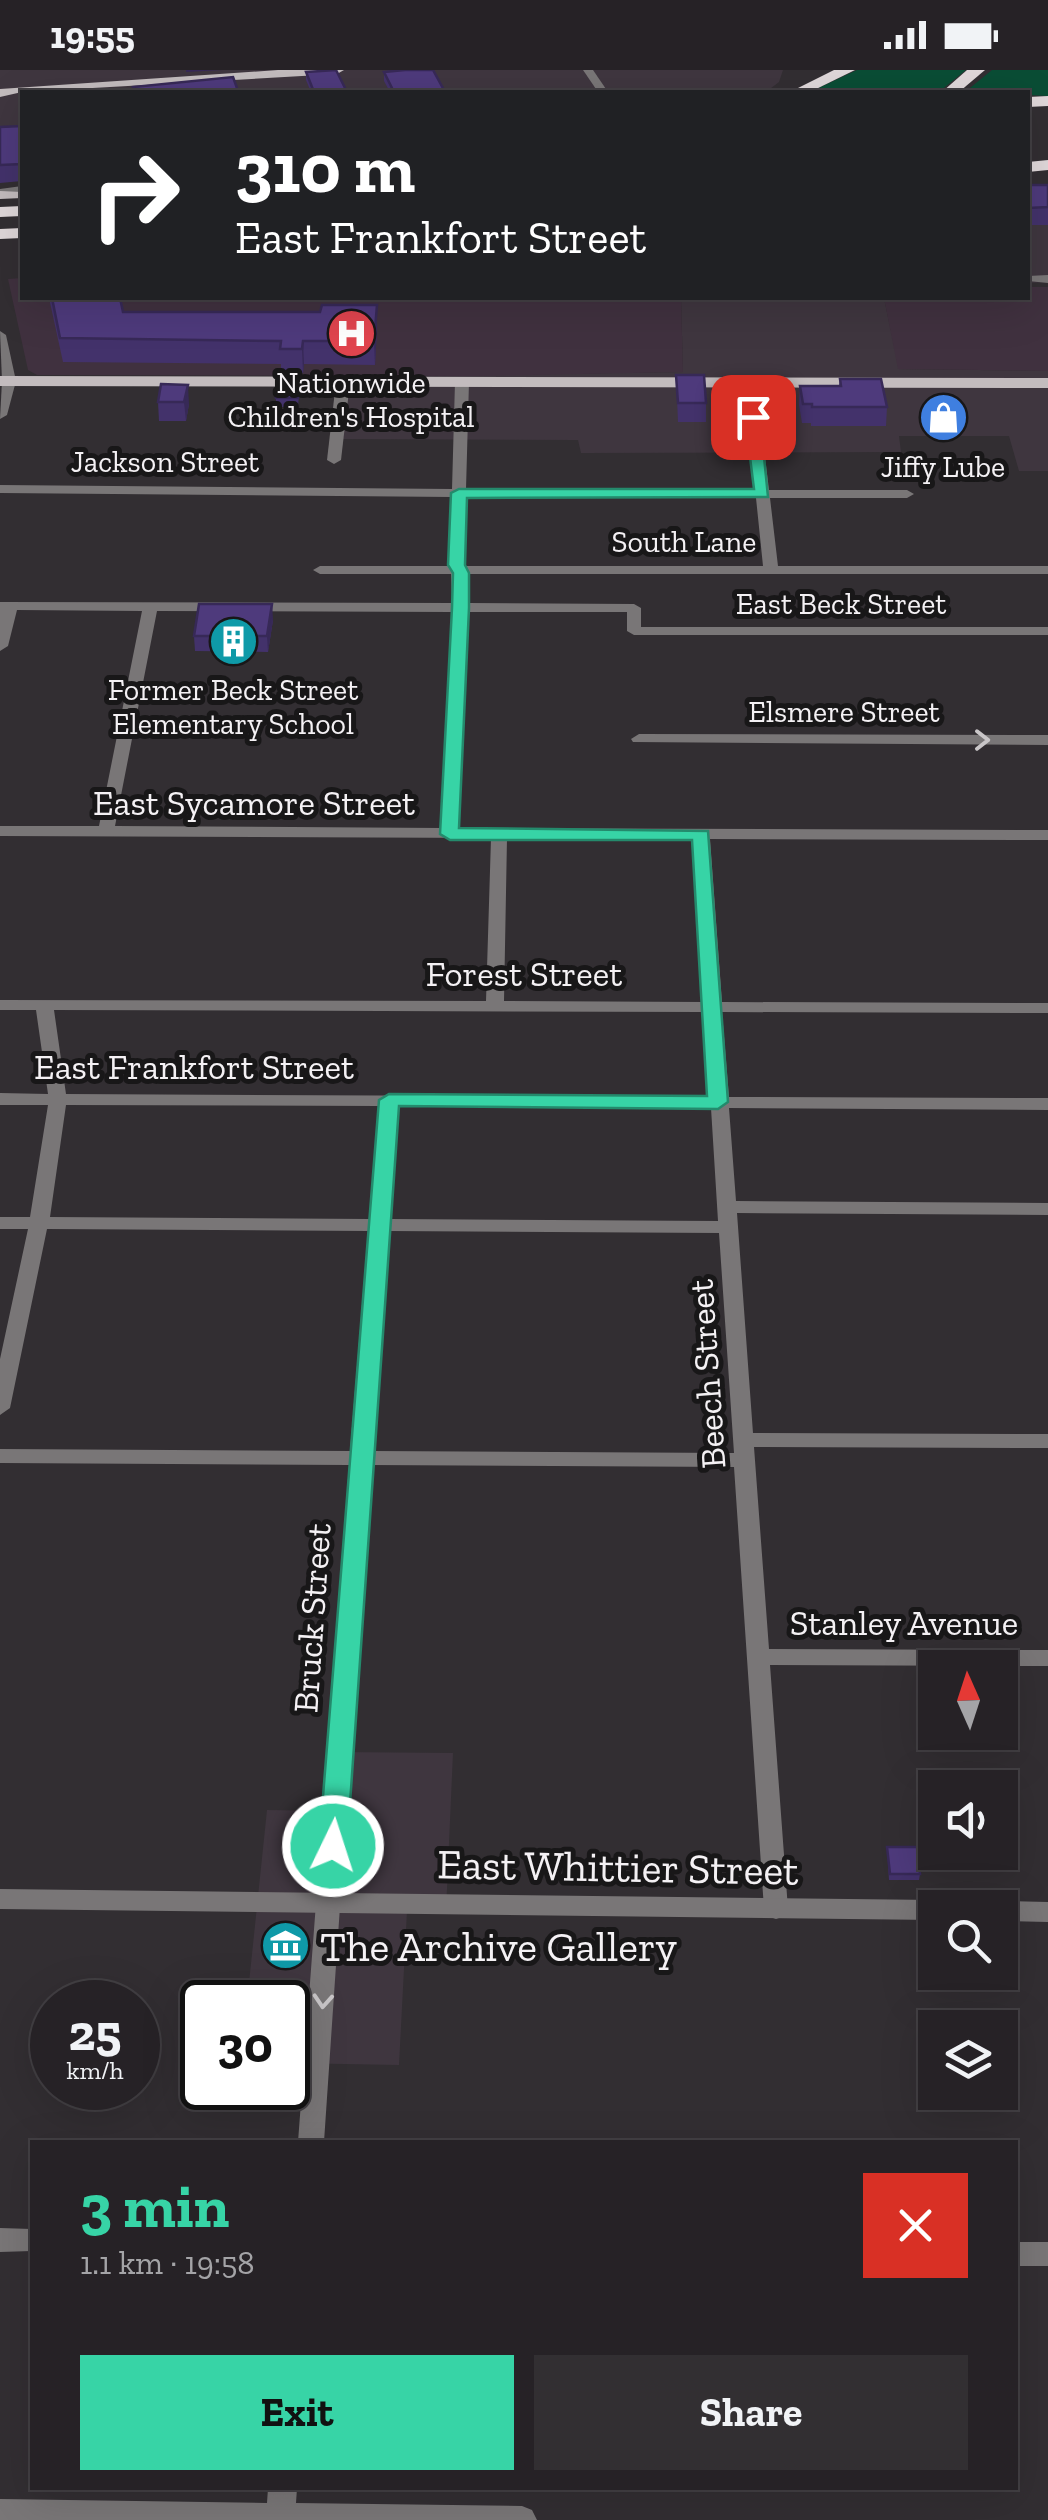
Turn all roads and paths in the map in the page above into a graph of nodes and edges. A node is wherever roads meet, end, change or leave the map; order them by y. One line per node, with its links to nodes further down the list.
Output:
1 (337, 70): 4 (main road)
2 (847, 70): 5 (highway)
3 (977, 70): 6 (highway)
4 (31, 90)
5 (802, 90)
6 (952, 90)
7 (15, 196): 8 (highway)
8 (0, 212)
9 (1032, 279): 10 (street)
10 (1048, 279)
11 (0, 336): 12 (street)
12 (4, 381): 13 (main road); 17 (street)
13 (344, 382): 14 (main road); 18 (street)
14 (462, 382): 15 (main road); 20 (street)
15 (749, 382): 16 (main road); 21 (street)
16 (1048, 383)
17 (0, 416)
18 (334, 460)
19 (0, 489): 20 (street, Jackson Street)
20 (459, 493): 21 (street, Jackson Street); 24 (street)
21 (762, 494): 22 (street, Jackson Street); 25 (street)
22 (908, 494)
23 (320, 570): 24 (street, South Lane)
24 (458, 570): 25 (street, South Lane); 29 (street)
25 (771, 570): 26 (street, South Lane)
26 (1048, 570)
27 (5, 606): 28 (street); 31 (street)
28 (150, 607): 29 (street); 34 (street)
29 (460, 608): 30 (street, East Beck Street); 36 (street)
30 (1048, 632)
31 (0, 646)
32 (639, 740): 33 (street, Elsmere Street, one-way to 33)
33 (1048, 740)
34 (106, 831): 35 (street, East Sycamore Street); 36 (street, East Sycamore Street)
35 (0, 832)
36 (450, 834): 37 (street, East Sycamore Street)
37 (499, 834): 38 (street, East Sycamore Street); 42 (street)
38 (701, 835): 39 (street, East Sycamore Street); 43 (street, Beech Street)
39 (1048, 836)
40 (0, 1005): 41 (street, Forest Street)
41 (44, 1005): 42 (street, Forest Street); 46 (street)
42 (495, 1007): 43 (street, Forest Street)
43 (714, 1008): 44 (street, Forest Street); 48 (street, Beech Street)
44 (1048, 1008)
45 (0, 1099): 46 (street, East Frankfort Street)
46 (58, 1099): 47 (street, East Frankfort Street); 53 (street)
47 (389, 1100): 48 (street, East Frankfort Street); 54 (street, Bruck Street)
48 (718, 1102): 49 (street, East Frankfort Street); 51 (street, Beech Street)
49 (1048, 1104)
50 (1048, 1209): 51 (street)
51 (728, 1217): 54 (street); 57 (street, Beech Street)
52 (0, 1223): 53 (street)
53 (38, 1223): 54 (street); 55 (street)
54 (381, 1225): 59 (street, Bruck Street)
55 (0, 1408)
56 (1048, 1441): 57 (street)
57 (744, 1450): 59 (street); 60 (street, Beech Street)
58 (0, 1456): 59 (street)
59 (362, 1458): 63 (street, Bruck Street)
60 (759, 1657): 61 (street, Stanley Avenue); 64 (street, Beech Street)
61 (1048, 1658)
62 (0, 1899): 63 (street, East Whittier Street)
63 (330, 1904): 64 (street, East Whittier Street); 68 (street, Bruck Street, one-way to 68)
64 (776, 1908): 65 (street, East Whittier Street)
65 (918, 1910)
66 (1018, 1911): 67 (street)
67 (1048, 1912)
68 (311, 2140)
69 (0, 2240): 70 (street)
70 (30, 2240)
71 (1018, 2254): 72 (street)
72 (1048, 2254)
73 (281, 2508): 74 (street); 75 (street)
74 (0, 2512)
75 (522, 2520)

